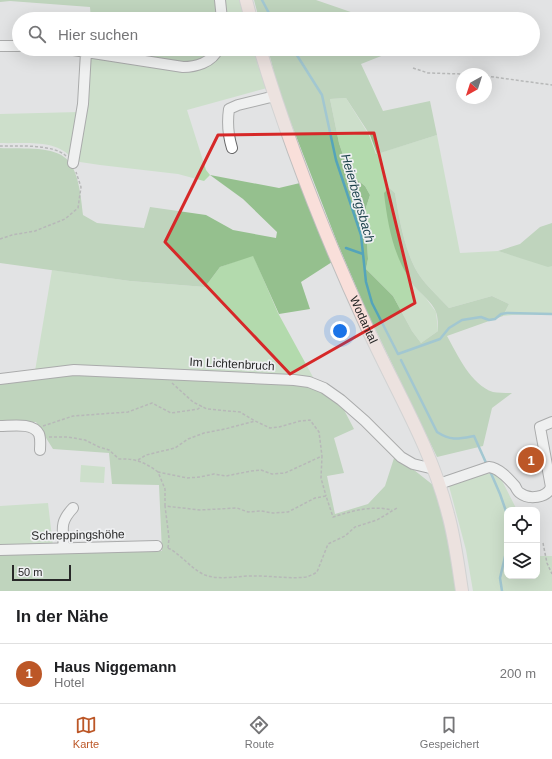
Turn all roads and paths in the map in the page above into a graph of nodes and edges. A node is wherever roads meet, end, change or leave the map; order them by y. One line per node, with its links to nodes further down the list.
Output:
1 (220, 0): 3 (street)
2 (246, 0): 4 (main road)
3 (221, 12)
4 (249, 12)
5 (12, 44): 6 (street)
6 (0, 46)
7 (86, 56): 18 (street)
8 (110, 56): 9 (street)
9 (212, 56)
10 (262, 56): 15 (main road, Wodantal)
11 (413, 68): 12 (path)
12 (456, 74)
13 (492, 77): 14 (path)
14 (552, 85)
15 (275, 96): 17 (street); 30 (main road, Wodantal)
16 (0, 146): 18 (path)
17 (232, 148)
18 (73, 163): 19 (path)
19 (0, 239)
20 (170, 374): 21 (street, Im Lichtenbruch); 22 (path); 30 (street, Im Lichtenbruch)
21 (0, 379)
22 (202, 406): 23 (path); 26 (path)
23 (255, 421): 28 (path); 29 (path)
24 (552, 422): 32 (street)
25 (0, 426): 26 (street)
26 (41, 430): 27 (street); 29 (path)
27 (40, 450)
28 (322, 456): 31 (path); 33 (path)
29 (138, 460): 31 (path)
30 (434, 469): 32 (main road, Wodantal)
31 (158, 472): 34 (path)
32 (439, 484): 43 (main road, Wodantal)
33 (326, 496): 34 (path); 37 (path)
34 (165, 506): 37 (path)
35 (73, 508): 40 (street)
36 (397, 508): 37 (path)
37 (392, 510)
38 (543, 543): 42 (path)
39 (157, 546): 40 (street, Schreppingshöhe)
40 (64, 548): 41 (street, Schreppingshöhe)
41 (0, 550)
42 (552, 574)
43 (462, 591)

